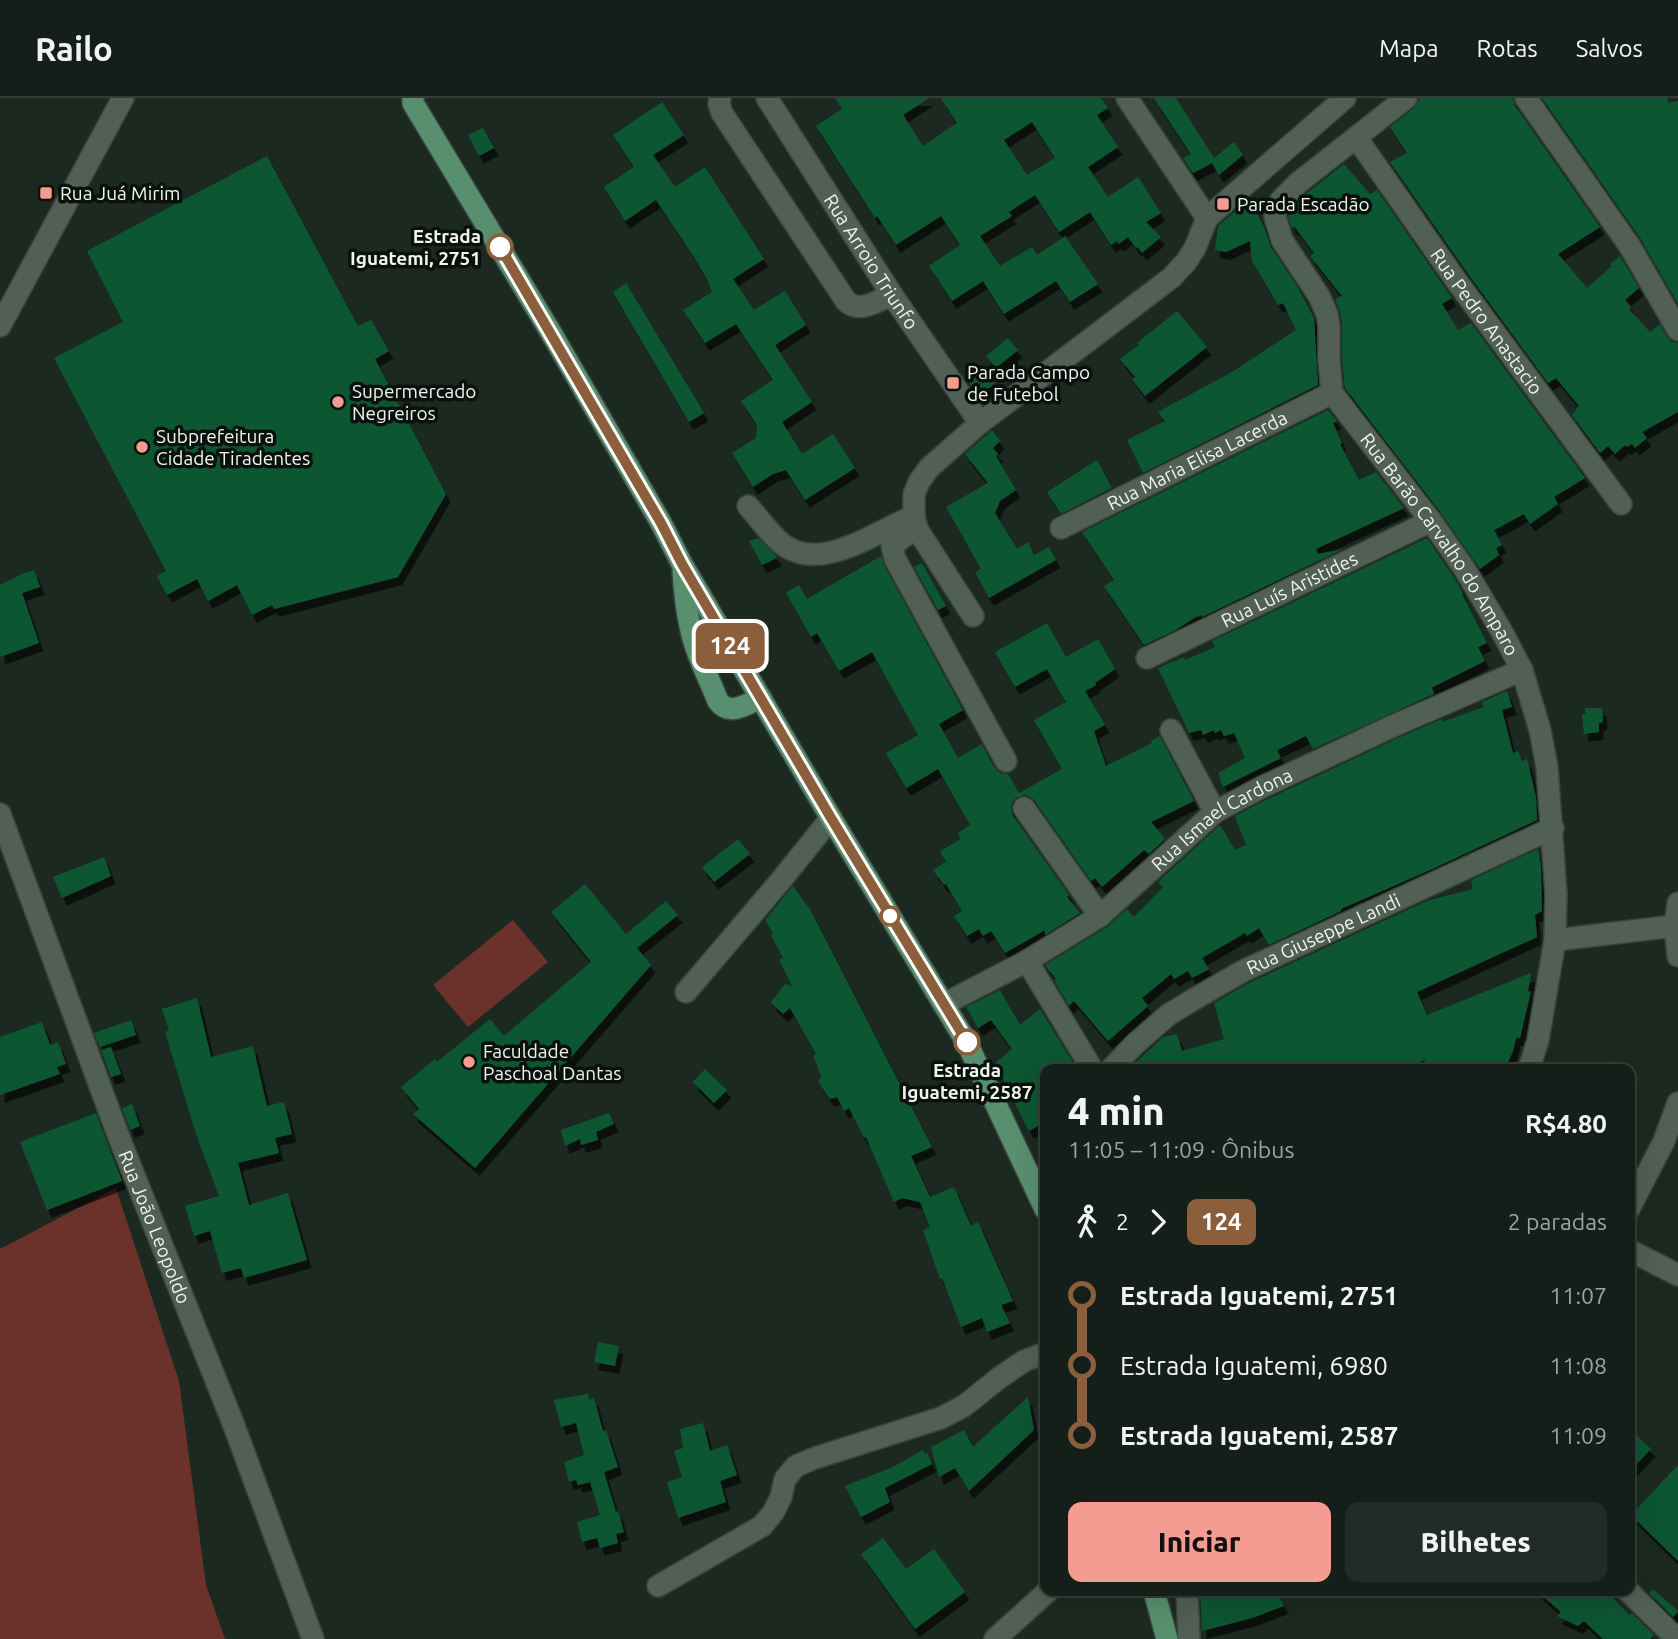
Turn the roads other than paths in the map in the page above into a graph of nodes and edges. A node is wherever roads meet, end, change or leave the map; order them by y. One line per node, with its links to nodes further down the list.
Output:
1 (123, 98): 12 (street)
2 (720, 98): 11 (street)
3 (767, 98): 11 (street, Rua Arroio Triunfo)
4 (1128, 98): 10 (street)
5 (1345, 98): 10 (street)
6 (1406, 98): 9 (street)
7 (1525, 98): 13 (street)
8 (410, 100): 21 (main road)
9 (1356, 137): 14 (street); 16 (street, Rua Pedro Anastacio)
10 (1207, 218): 15 (street)
11 (892, 295): 15 (street, Rua Arroio Triunfo)
12 (0, 326)
13 (1678, 330)
14 (1332, 393): 18 (street, Rua Barão Carvalho do Amparo); 20 (street, Rua Maria Elisa Lacerda)
15 (980, 423): 19 (street)
16 (1621, 504)
17 (748, 506): 19 (street)
18 (1431, 521): 23 (street, Rua Luís Aristides); 24 (street, Rua Barão Carvalho do Amparo)
19 (916, 523): 22 (street); 27 (street)
20 (1061, 528)
21 (682, 564): 25 (main road); 25 (main road)
22 (974, 615)
23 (1147, 658)
24 (1522, 670): 29 (street, Rua Ismael Cardona); 32 (street, Rua Barão Carvalho do Amparo)
25 (761, 698): 31 (main road)
26 (1171, 730): 29 (street)
27 (1006, 761)
28 (1024, 808): 34 (street)
29 (1215, 812): 34 (street, Rua Ismael Cardona)
30 (0, 814): 55 (street, Rua João Leopoldo)
31 (831, 818): 39 (street); 40 (main road)
32 (1553, 828): 36 (street, Rua Barão Carvalho do Amparo); 42 (street, Rua Giuseppe Landi)
33 (1678, 903): 35 (street)
34 (1100, 916): 38 (street, Rua Ismael Cardona)
35 (1675, 926): 36 (street); 37 (street)
36 (1555, 940): 43 (street, Rua Barão Carvalho do Amparo)
37 (1678, 956)
38 (1027, 961): 40 (street, Rua Ismael Cardona); 41 (street)
39 (686, 992)
40 (944, 1004): 46 (main road)
41 (1089, 1064)
42 (1116, 1064)
43 (1531, 1064)
44 (1678, 1103): 45 (street)
45 (1635, 1197)
46 (1040, 1198)
47 (1635, 1253): 48 (street)
48 (1678, 1275)
49 (1040, 1355): 50 (street)
50 (659, 1586)
51 (1042, 1596): 56 (street)
52 (1155, 1596): 57 (main road)
53 (1187, 1596): 58 (street)
54 (1633, 1596): 59 (street)
55 (313, 1639)
56 (995, 1639)
57 (1167, 1639)
58 (1189, 1639)
59 (1677, 1639)

